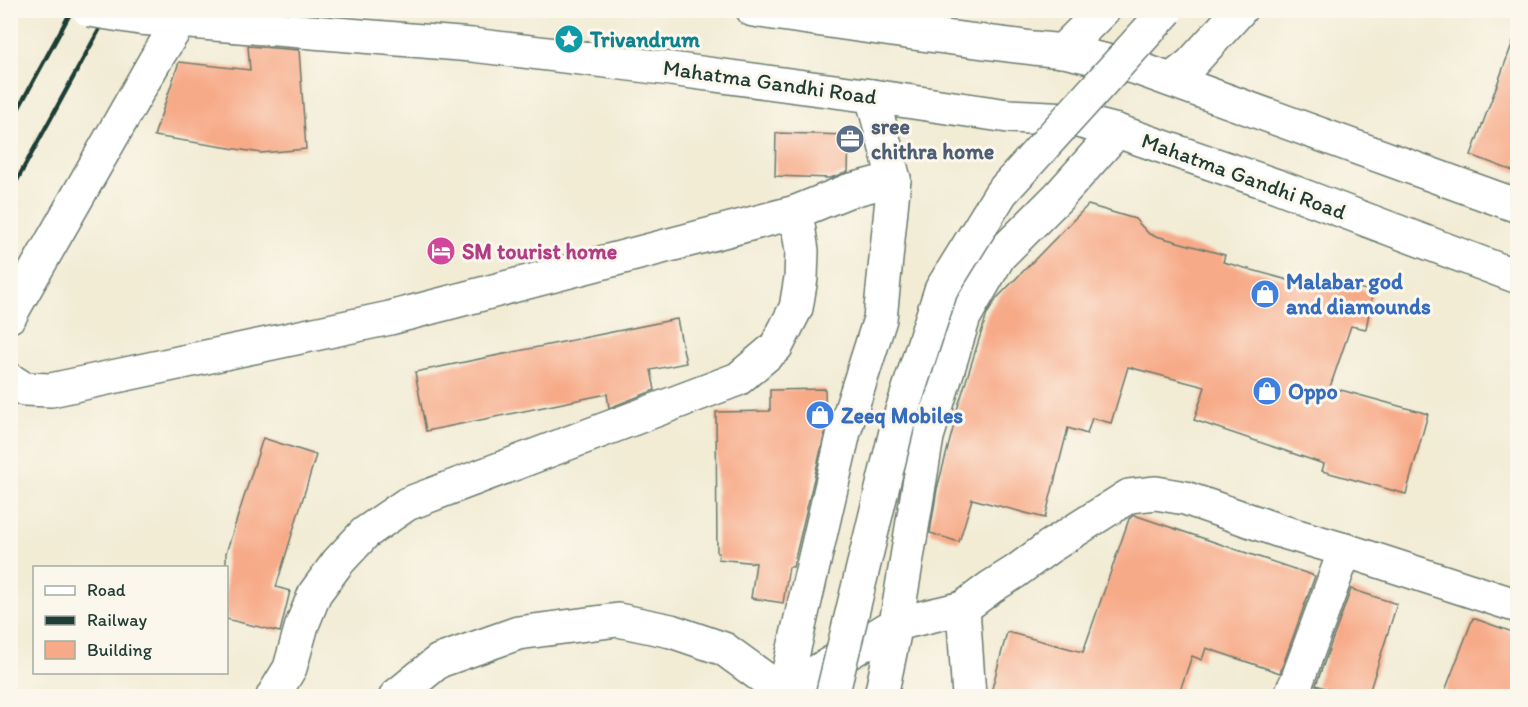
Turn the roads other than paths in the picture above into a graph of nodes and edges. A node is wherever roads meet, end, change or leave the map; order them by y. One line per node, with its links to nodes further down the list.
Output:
1 (89, 10): 6 (main road, Mahatma Gandhi Road, bridge)
2 (753, 10): 7 (main road)
3 (1103, 10): 7 (main road)
4 (1167, 10): 24 (main road, bridge)
5 (1240, 10): 8 (main road)
6 (180, 21): 9 (main road, Mahatma Gandhi Road); 15 (main road)
7 (1062, 51): 8 (main road)
8 (1170, 80): 12 (main road)
9 (872, 96): 10 (main road, Mahatma Gandhi Road); 11 (main road)
10 (1117, 131): 14 (main road, Mahatma Gandhi Road); 20 (main road)
11 (894, 179): 13 (main road); 21 (main road)
12 (1518, 206)
13 (796, 212): 16 (main road); 22 (main road)
14 (1518, 277)
15 (10, 316)
16 (10, 380)
17 (1345, 550): 18 (main road); 19 (main road); 27 (main road)
18 (1518, 606)
19 (963, 608): 20 (main road); 26 (main road)
20 (896, 624): 21 (main road); 25 (main road)
21 (774, 692): 23 (main road)
22 (273, 696)
23 (396, 696)
24 (832, 696)
25 (881, 696)
26 (969, 696)
27 (1290, 696)

